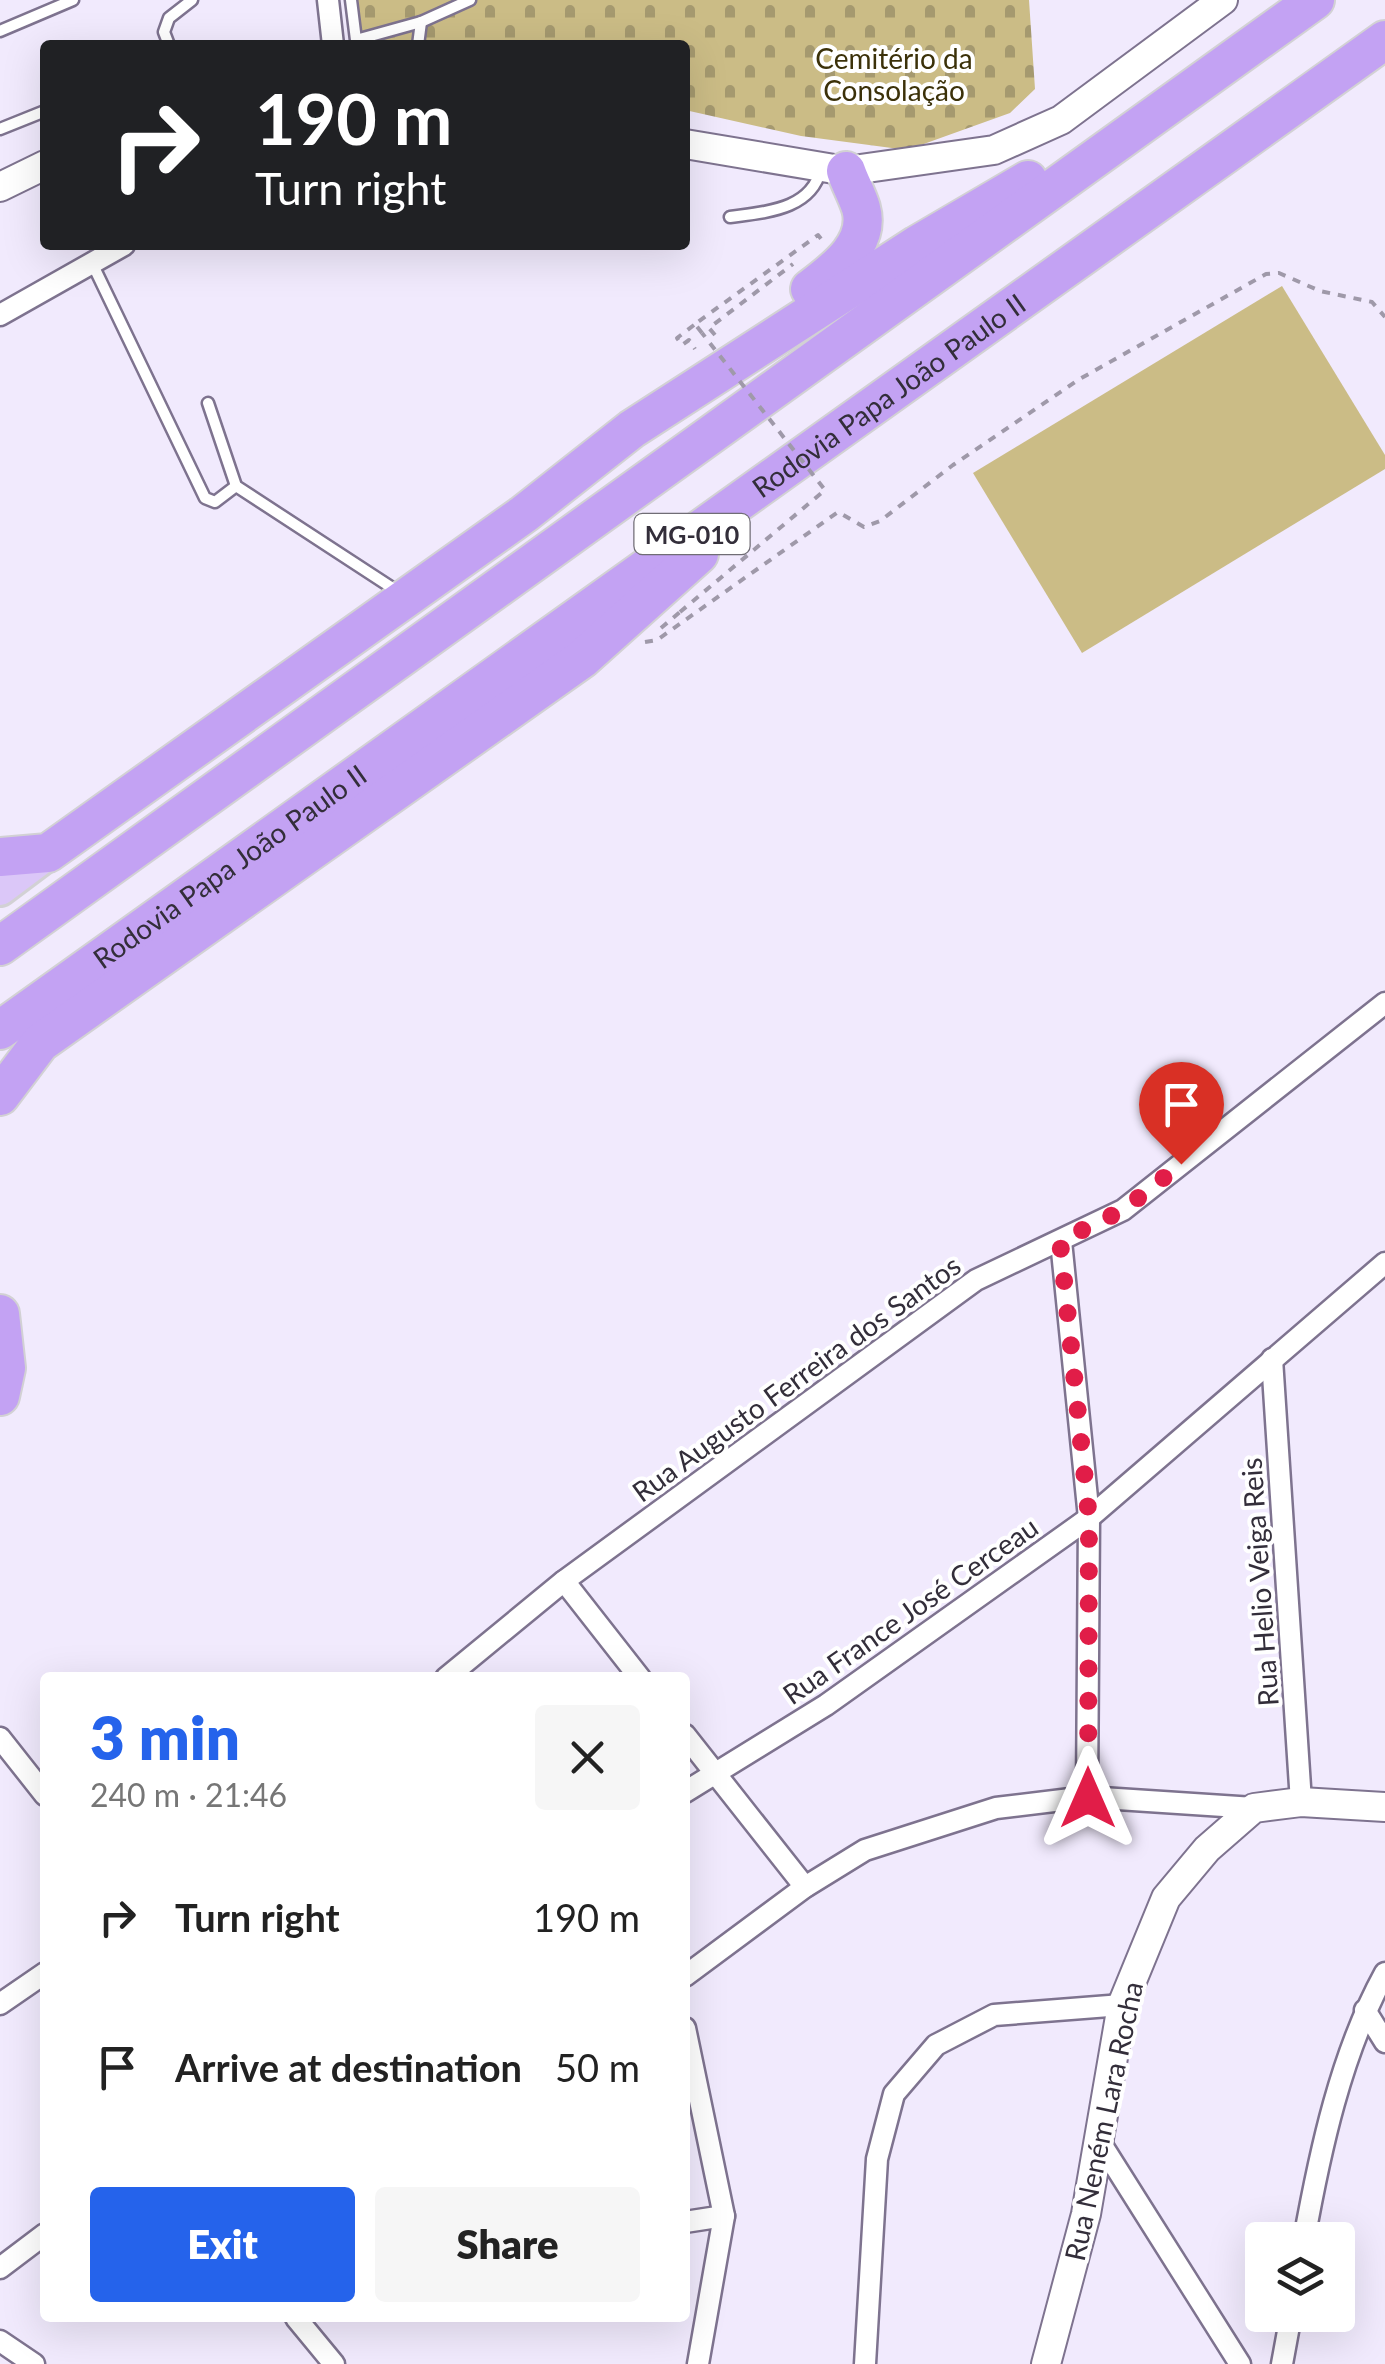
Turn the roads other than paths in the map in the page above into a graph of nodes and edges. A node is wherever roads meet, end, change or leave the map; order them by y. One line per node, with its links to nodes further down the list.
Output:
1 (73, 0): 9 (lane)
2 (192, 0): 10 (lane)
3 (328, 0): 11 (street)
4 (351, 0): 12 (lane)
5 (470, 0): 8 (lane)
6 (1223, 0): 21 (street)
7 (1314, 0): 19 (highway, MG-010)
8 (421, 22): 13 (lane); 14 (lane)
9 (0, 31)
10 (167, 40)
11 (332, 40)
12 (352, 40)
13 (362, 40)
14 (419, 40)
15 (1385, 40): 28 (highway, Rodovia Papa João Paulo II / MG-010)
16 (40, 113): 17 (lane)
17 (0, 128)
18 (690, 145): 21 (street)
19 (1085, 166): 29 (highway); 35 (highway, MG-010)
20 (40, 168): 22 (street)
21 (834, 169): 23 (lane); 29 (highway)
22 (0, 186)
23 (730, 217)
24 (116, 250): 25 (street)
25 (92, 264): 26 (street); 30 (lane)
26 (0, 316)
27 (208, 402): 30 (lane)
28 (861, 412): 37 (highway, Rodovia Papa João Paulo II / MG-010); 38 (highway)
29 (632, 429): 31 (highway)
30 (236, 486): 31 (lane)
31 (406, 597): 32 (highway)
32 (48, 853): 33 (highway); 34 (main road)
33 (0, 857)
34 (0, 889)
35 (0, 946)
36 (1385, 1003): 41 (street, Rua Augusto Ferreira dos Santos)
37 (0, 1030)
38 (40, 1043): 39 (main road); 40 (highway)
39 (0, 1075)
40 (0, 1096)
41 (1060, 1241): 46 (street); 47 (street, Rua Augusto Ferreira dos Santos)
42 (1385, 1263): 44 (street, Rua France José Cerceau)
43 (0, 1314): 45 (highway)
44 (1272, 1359): 46 (street, Rua France José Cerceau); 56 (street, Rua Helio Veiga Reis)
45 (0, 1396)
46 (1089, 1518): 52 (street, Rua France José Cerceau); 55 (street)
47 (564, 1581): 48 (street, Rua Augusto Ferreira dos Santos); 49 (street)
48 (453, 1672)
49 (635, 1672)
50 (0, 1738): 54 (street)
51 (690, 1741): 52 (street)
52 (717, 1775): 53 (street, Rua France José Cerceau); 59 (street)
53 (690, 1789)
54 (40, 1790)
55 (1088, 1798): 58 (street); 59 (street)
56 (1301, 1802): 57 (street); 58 (street)
57 (1385, 1807)
58 (1254, 1808): 64 (street, Rua Neném Lara Rocha)
59 (805, 1887): 60 (street)
60 (690, 1972)
61 (1385, 1974): 65 (street)
62 (40, 1977): 63 (street)
63 (0, 2004)
64 (1122, 2005): 68 (street, Rua Neném Lara Rocha); 80 (street)
65 (1364, 2010): 66 (street); 71 (street)
66 (1385, 2043)
67 (690, 2052): 69 (street)
68 (1098, 2139): 81 (street, Rua Neném Lara Rocha); 82 (street)
69 (724, 2216): 70 (street); 79 (street)
70 (690, 2221)
71 (1307, 2222)
72 (40, 2238): 73 (street)
73 (0, 2268)
74 (299, 2322): 78 (street)
75 (1288, 2332): 83 (street)
76 (0, 2341): 77 (street)
77 (34, 2364)
78 (334, 2364)
79 (698, 2364)
80 (866, 2364)
81 (1046, 2364)
82 (1240, 2364)
83 (1282, 2364)

